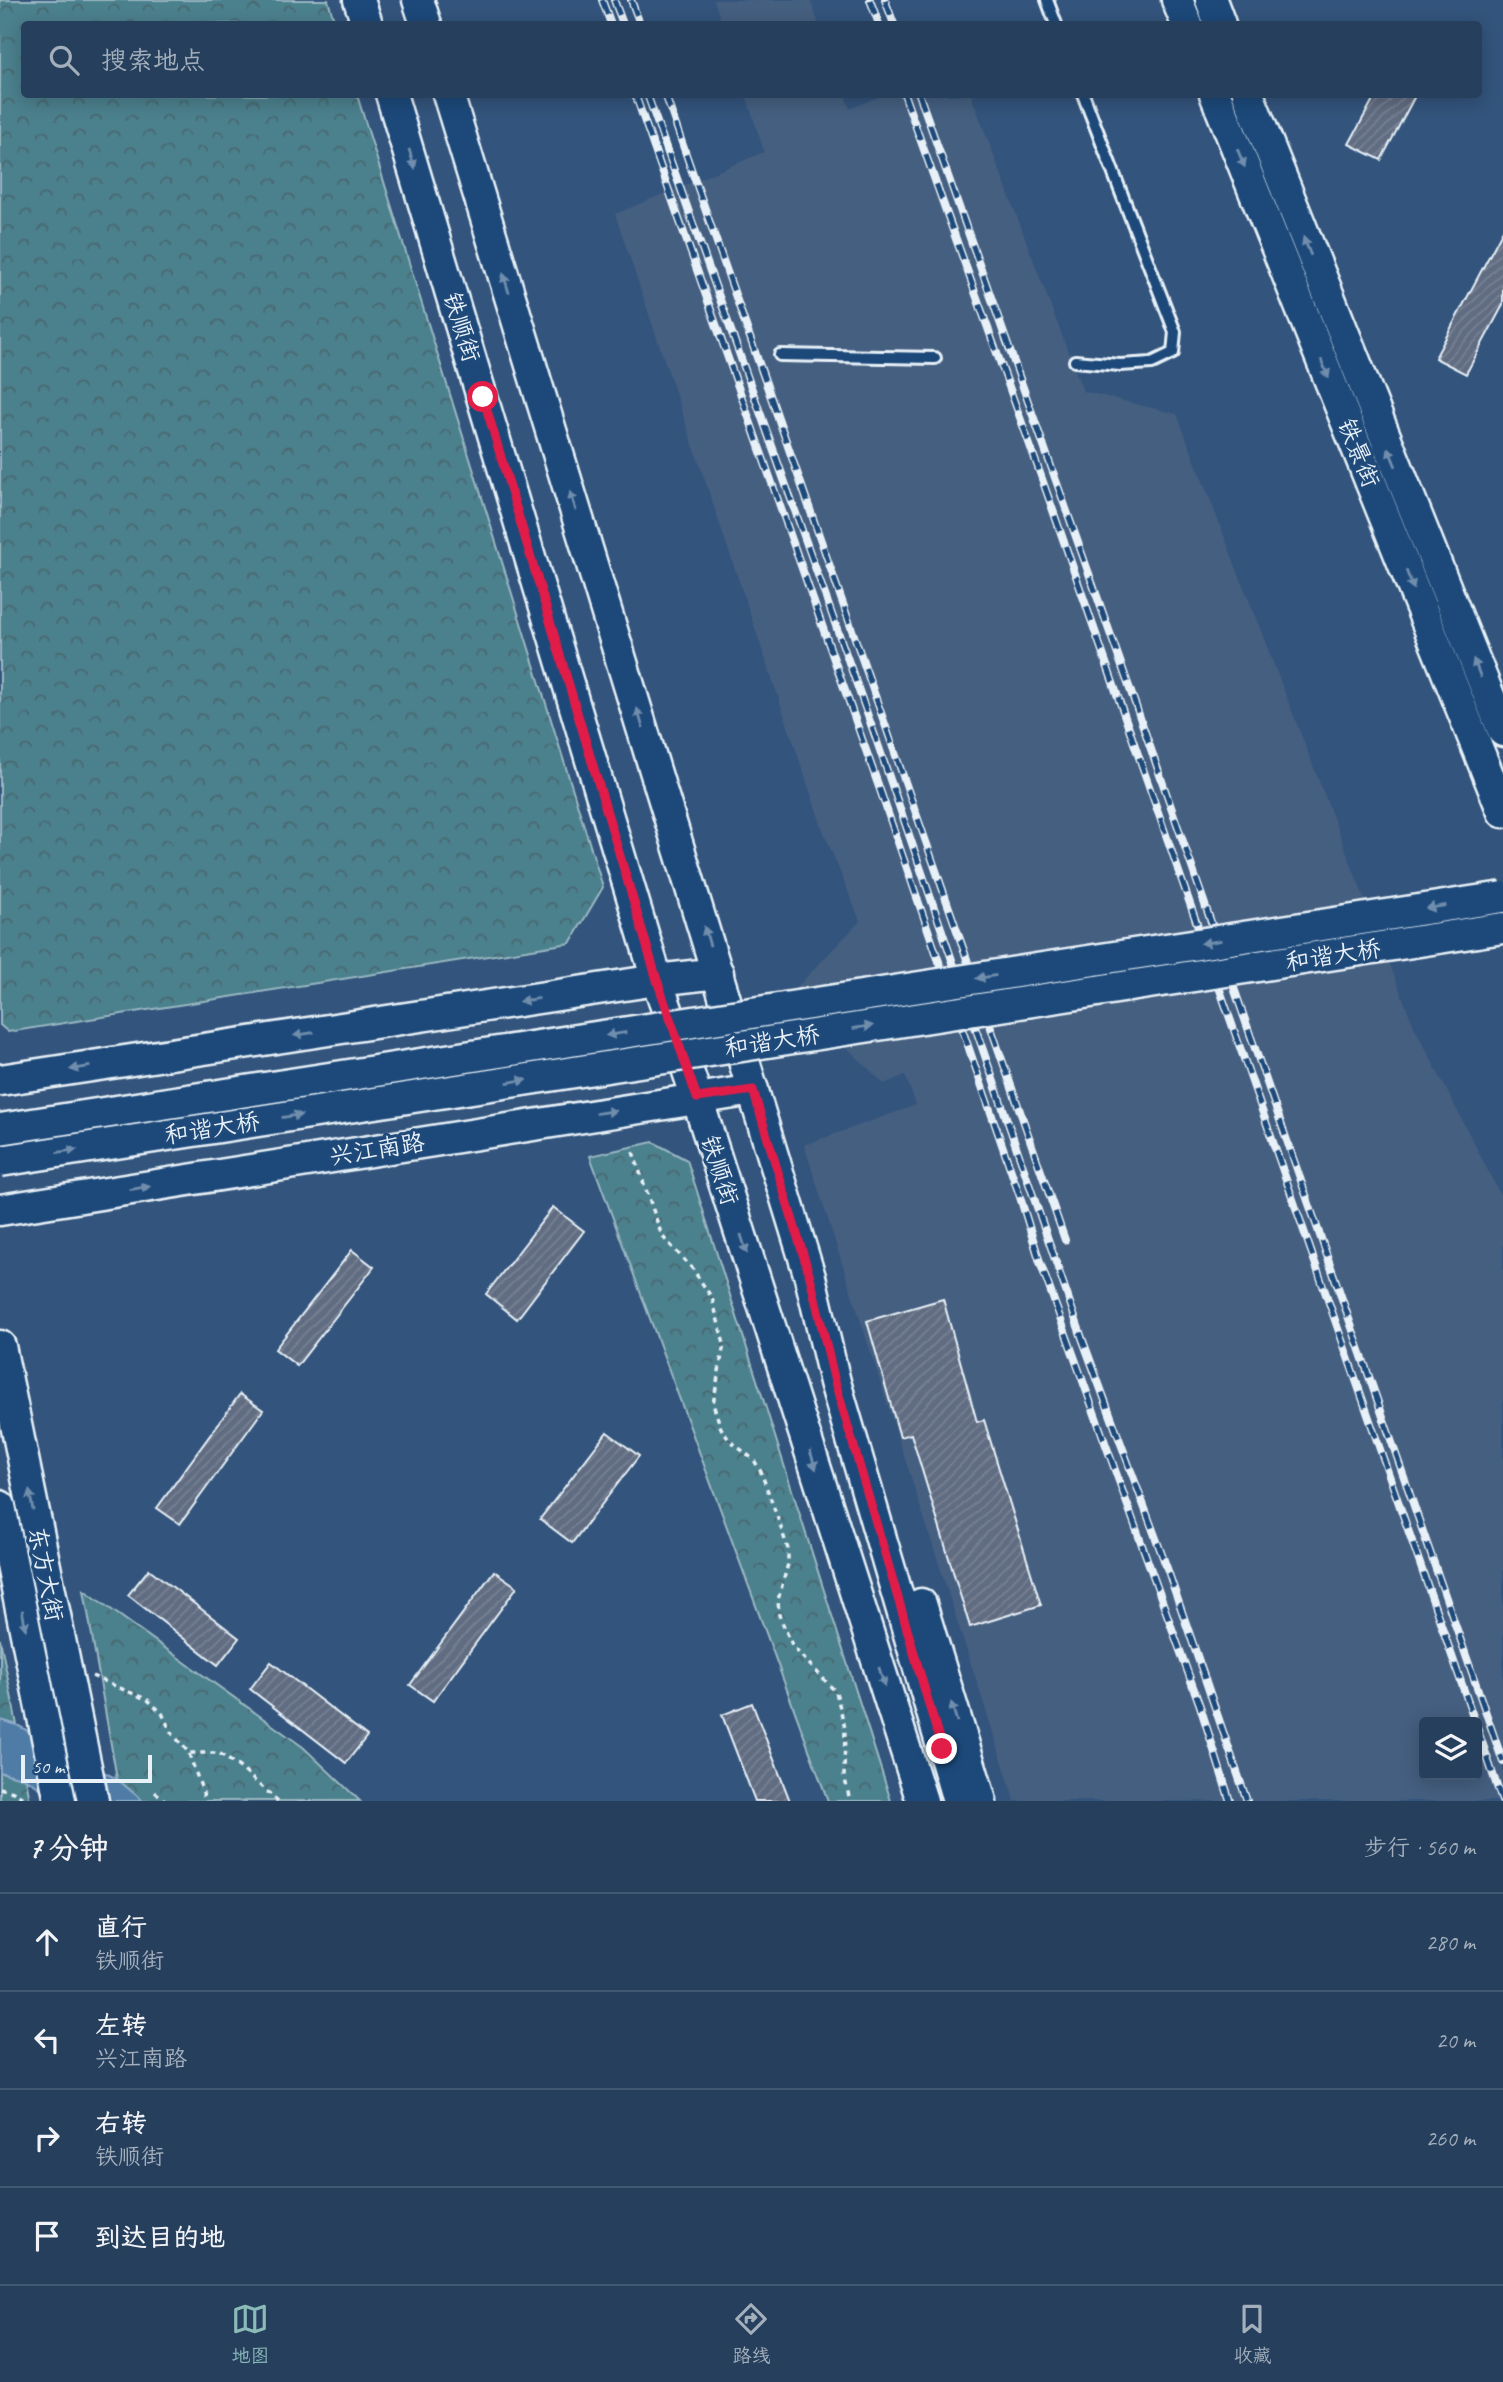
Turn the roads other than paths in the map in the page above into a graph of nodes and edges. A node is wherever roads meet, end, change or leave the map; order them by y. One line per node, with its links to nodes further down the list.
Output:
1 (359, 0): 6 (main road)
2 (418, 0): 7 (main road)
3 (1047, 0): 8 (lane)
4 (1177, 0): 9 (main road)
5 (1211, 0): 10 (main road)
6 (366, 21)
7 (425, 21)
8 (1055, 21)
9 (1186, 21)
10 (1219, 21)
11 (392, 98): 24 (main road, 铁顺街, one-way to 24)
12 (448, 98): 23 (main road, one-way to 12)
13 (1085, 98): 18 (lane)
14 (1217, 98): 20 (main road, 铁景街, one-way to 20)
15 (1250, 98): 19 (main road, 铁景街, one-way to 15)
16 (780, 355): 17 (lane)
17 (935, 358)
18 (1075, 361)
19 (1503, 732)
20 (1503, 812)
21 (1503, 897): 28 (main road, 和谐大桥, one-way to 28, bridge)
22 (1503, 928): 29 (main road, 和谐大桥, one-way to 22, bridge)
23 (718, 973): 24 (main road); 26 (main road)
24 (657, 980): 25 (main road, one-way to 25); 27 (main road, 铁顺街)
25 (0, 1080)
26 (753, 1090): 27 (main road, 兴江南路); 31 (main road)
27 (697, 1098): 30 (main road, 兴江南路, one-way to 27); 36 (main road, 铁顺街, one-way to 36)
28 (0, 1129)
29 (0, 1161)
30 (0, 1210)
31 (810, 1277): 37 (main road); 38 (main road, one-way to 31)
32 (0, 1346): 35 (main road, 东方大街, one-way to 32)
33 (0, 1506): 34 (main road, 东方大街, one-way to 34)
34 (61, 1801)
35 (93, 1801)
36 (922, 1801)
37 (958, 1801)
38 (981, 1801)

